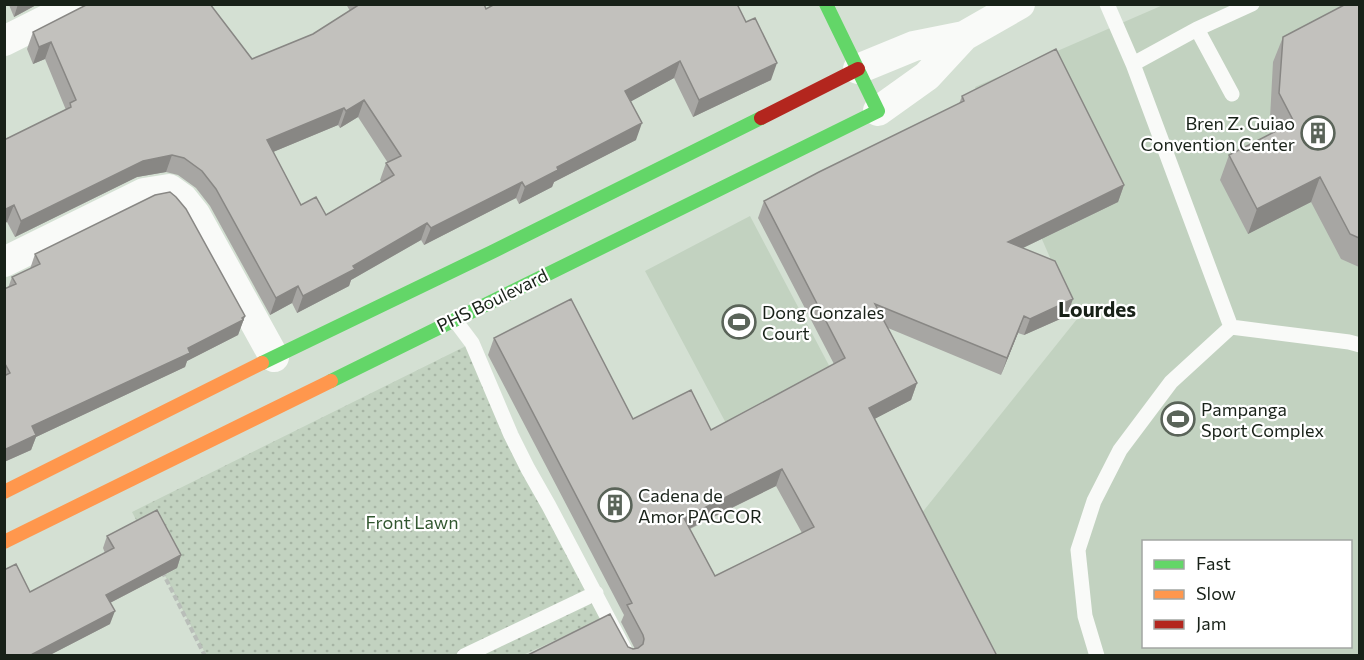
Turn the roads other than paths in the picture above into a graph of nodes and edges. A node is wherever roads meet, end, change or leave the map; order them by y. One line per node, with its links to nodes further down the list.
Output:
1 (78, 4): 8 (street)
2 (826, 4): 10 (street)
3 (1020, 4): 7 (street, PHS Boulevard)
4 (1107, 4): 9 (lane)
5 (1252, 4): 6 (lane)
6 (1197, 29): 9 (lane); 11 (lane)
7 (964, 36): 10 (street, PHS Boulevard); 12 (street, PHS Boulevard)
8 (4, 41)
9 (1132, 64): 15 (lane)
10 (858, 69): 12 (street); 17 (street, PHS Boulevard)
11 (1232, 94)
12 (878, 111): 14 (street, PHS Boulevard)
13 (4, 262): 17 (street)
14 (454, 319): 19 (street, PHS Boulevard); 20 (lane)
15 (1231, 327): 16 (lane); 23 (lane)
16 (1359, 345)
17 (274, 357): 18 (street, PHS Boulevard)
18 (4, 492)
19 (4, 542)
20 (596, 593): 21 (lane); 22 (lane)
21 (464, 656)
22 (628, 656)
23 (1097, 656)

